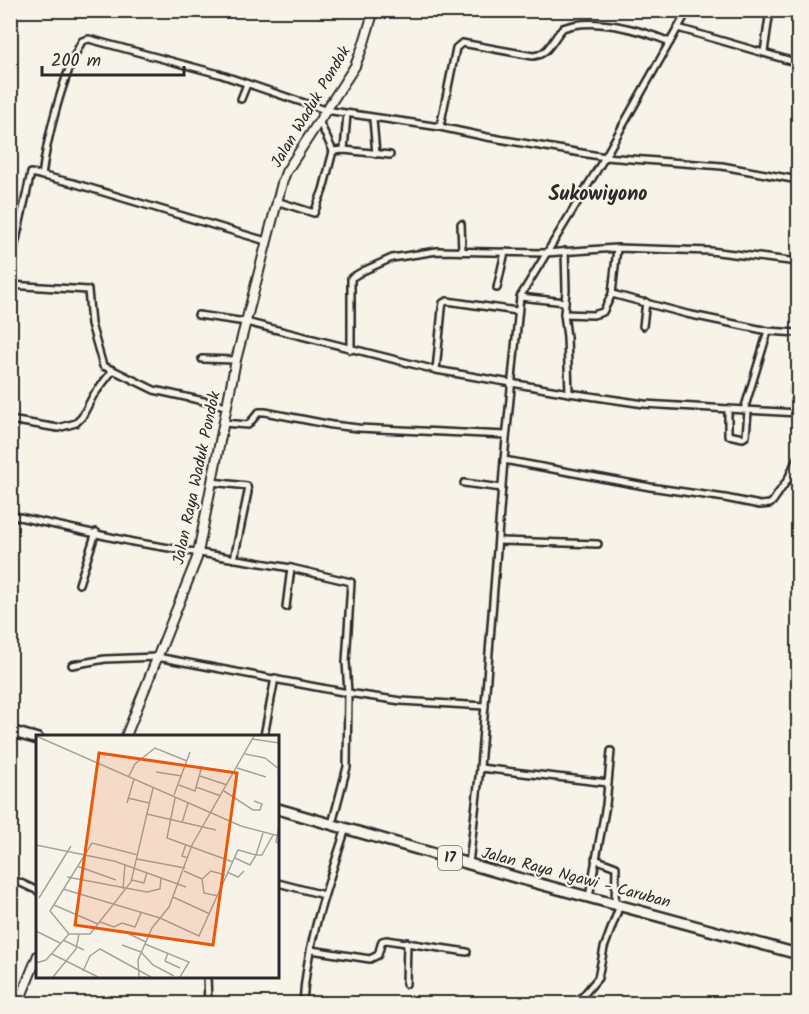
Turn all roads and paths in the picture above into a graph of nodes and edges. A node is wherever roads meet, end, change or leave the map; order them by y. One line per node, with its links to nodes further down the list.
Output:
1 (374, 10): 10 (street, Jalan Waduk Pondok)
2 (687, 10): 4 (street)
3 (770, 10): 6 (street)
4 (678, 28): 5 (street); 6 (street)
5 (670, 42): 14 (street); 19 (street)
6 (764, 52): 7 (street)
7 (798, 63)
8 (247, 84): 9 (street); 10 (street); 20 (street)
9 (241, 99)
10 (325, 110): 11 (street); 13 (street, Jalan Waduk Pondok)
11 (347, 114): 12 (street); 15 (street)
12 (373, 119): 14 (street); 17 (street)
13 (320, 121): 16 (street); 22 (street, Jalan Waduk Pondok)
14 (440, 128): 19 (street)
15 (344, 150): 16 (street); 17 (street)
16 (333, 151): 22 (street)
17 (376, 154): 18 (street)
18 (390, 156)
19 (604, 157): 21 (street); 29 (street)
20 (42, 176): 24 (street); 31 (street)
21 (798, 180)
22 (276, 201): 24 (street, Jalan Waduk Pondok)
23 (461, 224): 26 (street)
24 (266, 241): 41 (street, Jalan Waduk Pondok)
25 (617, 249): 28 (street); 30 (street); 34 (street)
26 (462, 251): 27 (street); 45 (street)
27 (504, 252): 29 (street); 33 (street)
28 (565, 252): 29 (street); 36 (street)
29 (545, 253): 35 (street)
30 (798, 262)
31 (10, 267)
32 (10, 285): 48 (street)
33 (497, 288)
34 (612, 294): 37 (street); 39 (street)
35 (520, 297): 36 (street); 38 (street)
36 (565, 302): 39 (street)
37 (646, 302): 42 (street); 43 (street)
38 (517, 311): 49 (street); 50 (street)
39 (564, 314): 52 (street)
40 (198, 315): 41 (street)
41 (246, 322): 45 (street); 47 (street, Jalan Raya Waduk Pondok)
42 (643, 326)
43 (768, 331): 44 (street); 56 (street)
44 (798, 333)
45 (351, 350): 49 (street)
46 (202, 360): 47 (street)
47 (236, 360): 54 (street, Jalan Raya Waduk Pondok)
48 (113, 370): 54 (street); 58 (street)
49 (436, 370): 50 (street)
50 (511, 383): 52 (street); 60 (street)
51 (795, 385): 53 (street)
52 (569, 393): 55 (street)
53 (798, 393)
54 (226, 406): 59 (street, Jalan Raya Waduk Pondok)
55 (728, 409): 56 (street); 56 (street)
56 (746, 411): 57 (street)
57 (798, 413)
58 (10, 420)
59 (223, 423): 60 (street); 63 (street, Jalan Raya Waduk Pondok)
60 (506, 435): 62 (street)
61 (798, 456): 62 (street)
62 (504, 460): 65 (street)
63 (212, 482): 70 (street, Jalan Raya Waduk Pondok); 71 (street)
64 (464, 483): 65 (street)
65 (502, 488): 68 (street)
66 (10, 515): 67 (street)
67 (96, 532): 70 (street); 73 (street)
68 (498, 541): 69 (street); 79 (street)
69 (598, 544)
70 (199, 552): 71 (street); 75 (street, Jalan Raya Waduk Pondok)
71 (234, 559): 72 (street)
72 (291, 568): 74 (street); 78 (street)
73 (79, 584)
74 (286, 607)
75 (158, 657): 76 (street); 77 (street); 81 (street, Jalan Raya Waduk Pondok)
76 (72, 665)
77 (275, 678): 78 (street); 82 (street)
78 (348, 693): 79 (street); 88 (street)
79 (485, 706): 85 (street)
80 (10, 731): 83 (highway)
81 (126, 735)
82 (264, 735)
83 (36, 738)
84 (611, 751): 86 (street)
85 (480, 768): 86 (street); 91 (street)
86 (608, 783): 90 (street)
87 (279, 809): 88 (highway, Jalan Raya Ngawi - Caruban / 17)
88 (332, 824): 89 (highway, Jalan Raya Ngawi - Caruban / 17)
89 (346, 828): 91 (highway, Jalan Raya Ngawi - Caruban / 17); 95 (street)
90 (595, 859): 96 (street); 97 (street)
91 (469, 864): 96 (highway, Jalan Raya Ngawi - Caruban / 17)
92 (10, 878): 94 (street)
93 (279, 883): 95 (street)
94 (36, 890)
95 (324, 895): 99 (street)
96 (589, 897): 97 (highway, Jalan Raya Ngawi - Caruban / 17)
97 (621, 905): 101 (highway, Jalan Raya Ngawi - Caruban / 17); 108 (street)
98 (407, 942): 99 (street); 100 (street); 104 (street)
99 (311, 950): 107 (street)
100 (466, 952)
101 (798, 954)
102 (36, 960): 105 (street)
103 (207, 978): 106 (street)
104 (406, 984)
105 (18, 1004)
106 (208, 1004)
107 (303, 1004)
108 (576, 1004)

